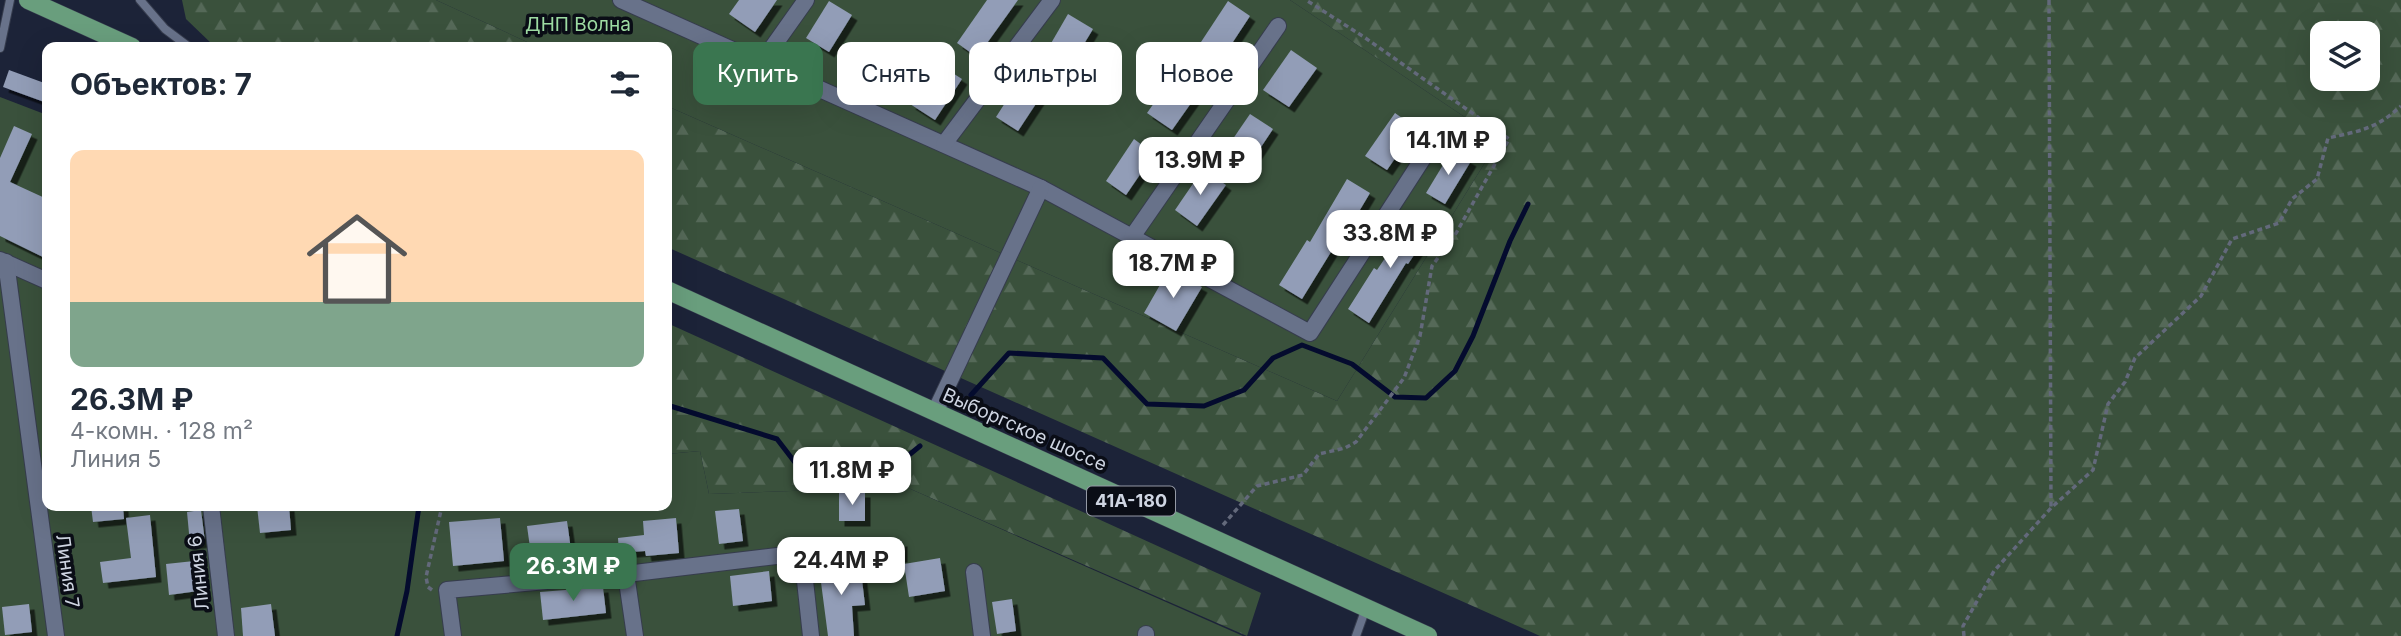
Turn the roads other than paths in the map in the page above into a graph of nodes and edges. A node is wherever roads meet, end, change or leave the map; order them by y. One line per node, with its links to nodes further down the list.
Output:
1 (10, 0): 12 (lane)
2 (28, 0): 8 (main road)
3 (140, 0): 9 (lane)
4 (621, 0): 10 (street)
5 (806, 0): 11 (street)
6 (1052, 0): 15 (street)
7 (1278, 26): 17 (street)
8 (121, 42)
9 (182, 42)
10 (717, 42)
11 (776, 42)
12 (0, 48)
13 (823, 89): 15 (street)
14 (1438, 135): 17 (street)
15 (944, 144): 16 (street)
16 (1041, 188): 17 (street); 21 (street)
17 (1132, 237)
18 (3, 261): 19 (street); 26 (street, Линия 7)
19 (42, 279)
20 (672, 292): 21 (main road, Выборгское шоссе / 41А-180)
21 (934, 412): 25 (main road, Выборгское шоссе / 41А-180)
22 (212, 511): 27 (street, Линия 6)
23 (974, 572): 31 (street)
24 (626, 574): 28 (street); 29 (street); 30 (street)
25 (1366, 608): 32 (lane); 33 (main road, Выборгское шоссе / 41А-180)
26 (55, 636)
27 (226, 636)
28 (453, 636)
29 (635, 636)
30 (811, 636)
31 (982, 636)
32 (1356, 636)
33 (1428, 636)

